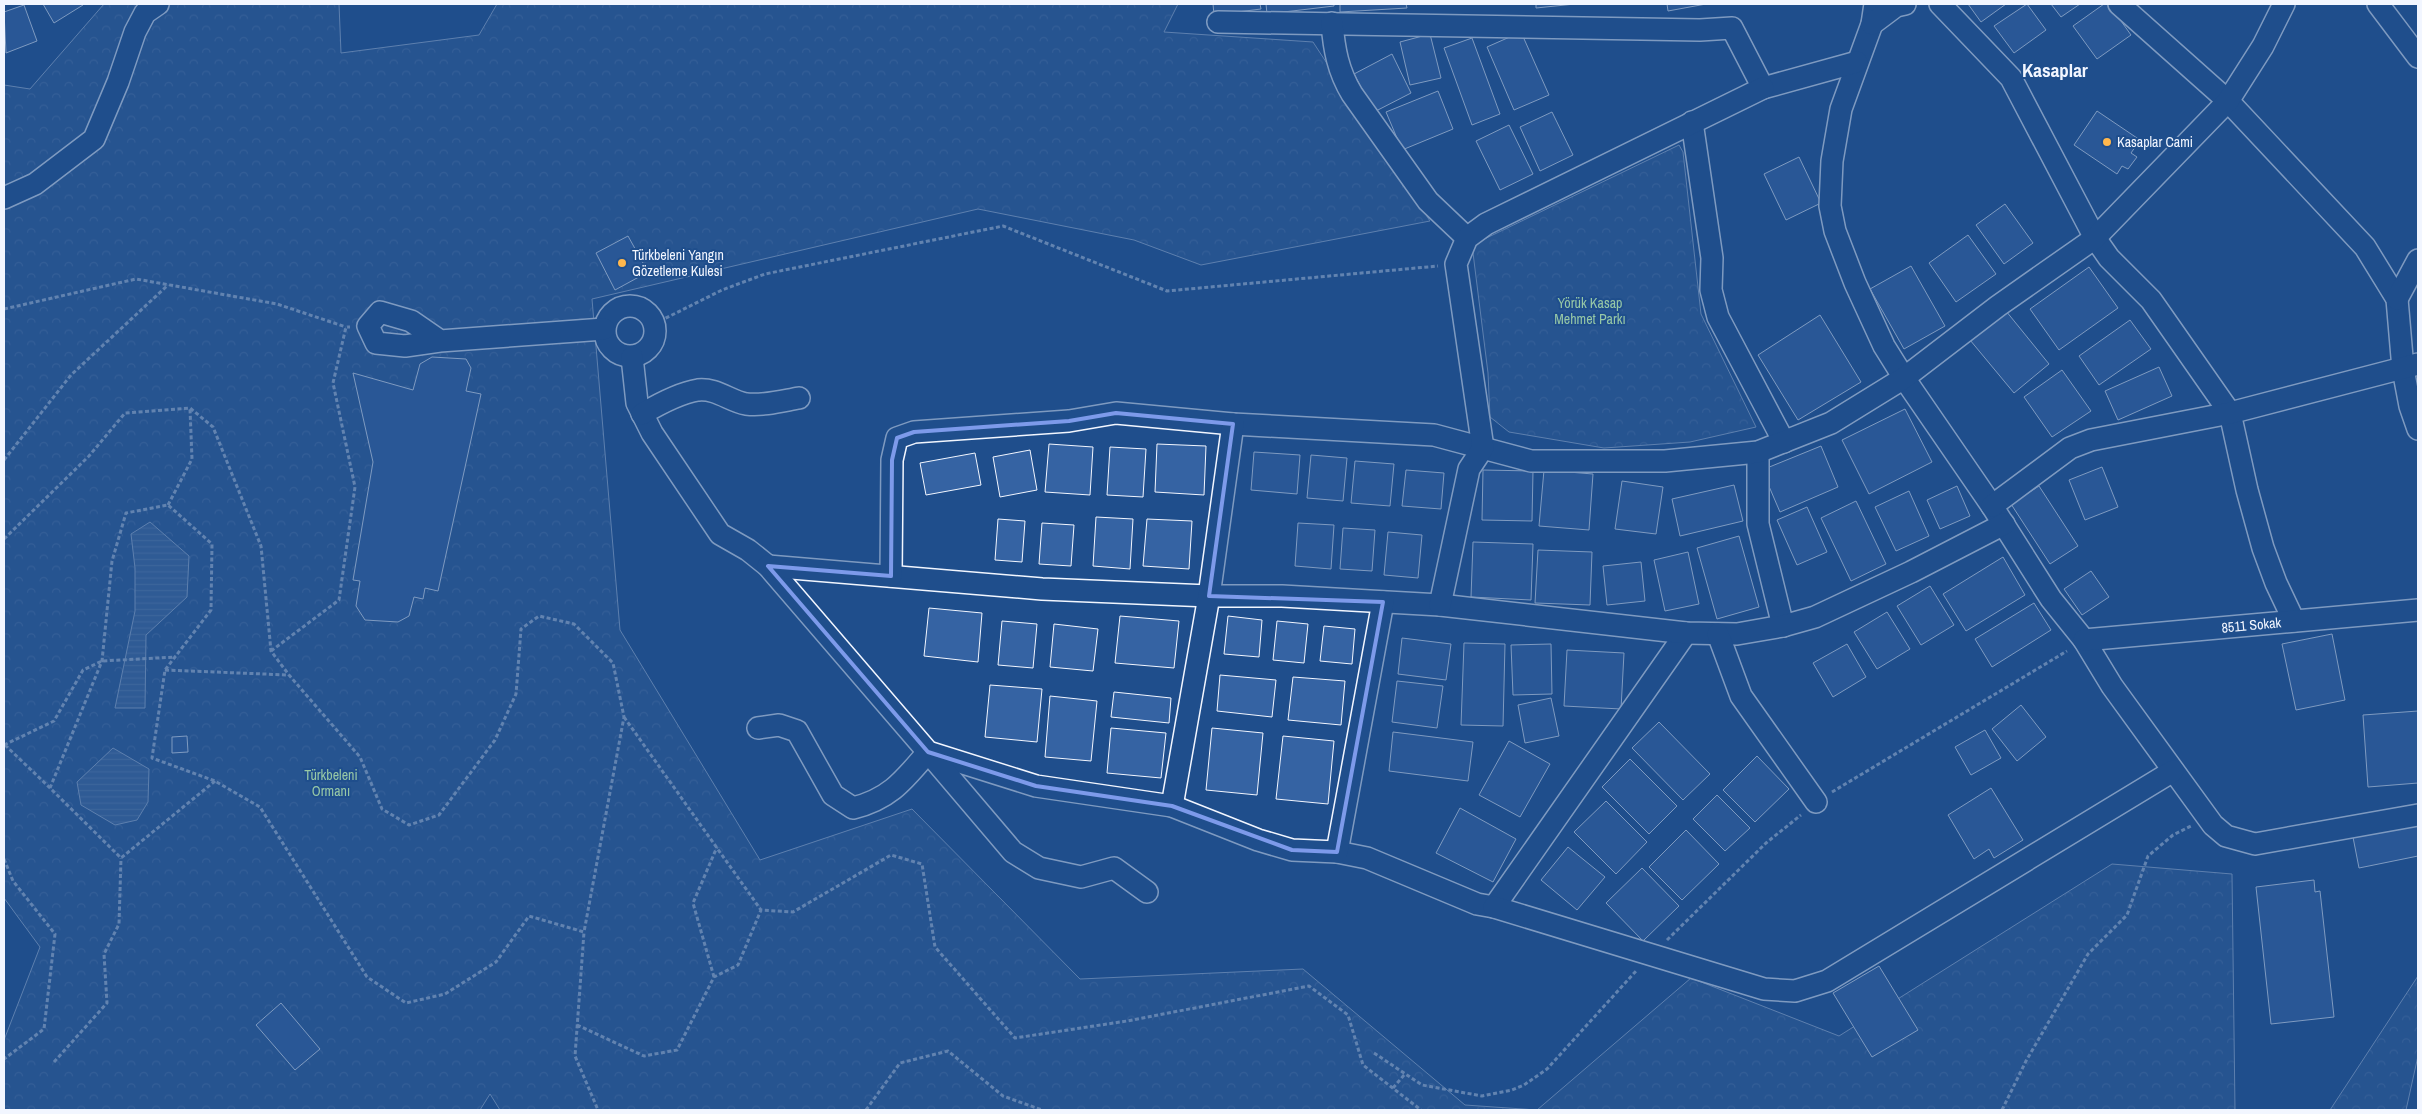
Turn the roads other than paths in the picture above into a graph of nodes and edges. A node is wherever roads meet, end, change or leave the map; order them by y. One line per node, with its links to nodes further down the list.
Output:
1 (158, 4): 15 (street)
2 (1905, 4): 7 (street)
3 (1940, 4): 17 (street)
4 (2119, 4): 13 (street)
5 (2284, 4): 13 (street)
6 (2378, 4): 10 (street)
7 (1874, 14): 11 (street)
8 (1218, 22): 9 (street)
9 (1332, 23): 12 (street); 16 (street)
10 (2418, 57)
11 (1857, 62): 12 (street); 24 (street)
12 (1763, 88): 14 (street)
13 (2228, 101): 17 (street); 19 (street)
14 (1692, 122): 16 (street); 30 (street)
15 (4, 198)
16 (1467, 238): 31 (street)
17 (2095, 238): 24 (street); 26 (street)
18 (2418, 260): 19 (street)
19 (2397, 299): 23 (street)
20 (604, 329): 21 (street); 22 (street); 22 (street)
21 (440, 341): 21 (street)
22 (632, 356): 27 (street)
23 (2410, 367): 26 (street); 29 (street)
24 (1904, 378): 30 (street); 33 (street)
25 (799, 398): 27 (street)
26 (2230, 413): 33 (street); 41 (street)
27 (642, 414): 35 (street)
28 (1233, 424): 31 (street); 36 (street); 37 (street)
29 (2418, 429)
30 (1784, 442): 32 (street)
31 (1483, 448): 32 (street); 39 (street)
32 (1758, 452): 42 (street)
33 (1992, 506): 34 (street)
34 (2004, 524): 42 (street); 45 (street)
35 (768, 566): 36 (street); 47 (street)
36 (891, 576): 37 (street)
37 (1209, 596): 38 (street); 50 (street)
38 (1382, 602): 39 (street); 52 (street)
39 (1440, 605): 43 (street)
40 (2418, 610): 41 (street, 8511 Sokak)
41 (2294, 621): 45 (street, 8511 Sokak)
42 (1783, 626): 44 (street)
43 (1686, 633): 44 (street); 54 (street)
44 (1718, 634): 49 (street)
45 (2084, 640): 48 (street)
46 (758, 728): 47 (street)
47 (928, 752): 50 (street); 53 (street)
48 (2173, 770): 51 (street); 54 (street)
49 (1816, 802)
50 (1172, 806): 52 (street)
51 (2418, 815)
52 (1337, 852): 54 (street)
53 (1147, 892)
54 (1494, 908)

